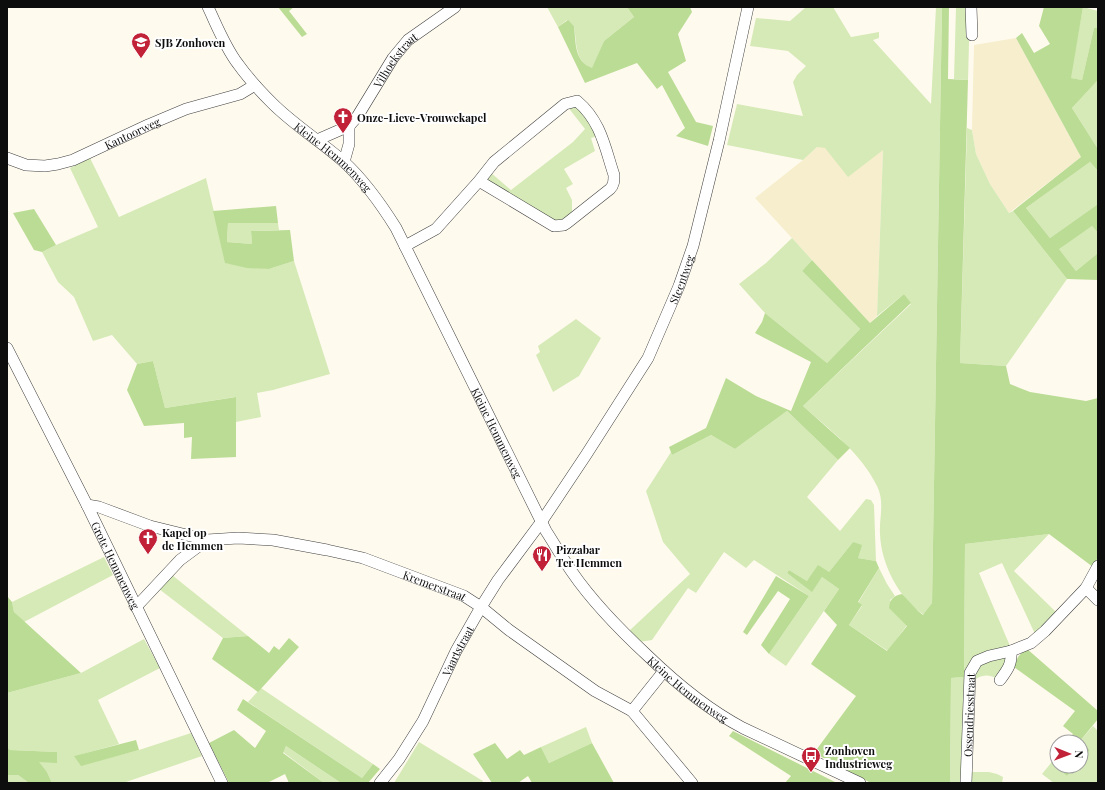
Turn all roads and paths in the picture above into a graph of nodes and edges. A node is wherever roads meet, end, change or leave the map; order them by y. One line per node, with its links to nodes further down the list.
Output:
1 (208, 7): 6 (street, Kleine Hemmenweg)
2 (455, 7): 7 (street, Vilhoekstraat)
3 (748, 7): 15 (street, Steentweg)
4 (971, 7): 5 (street)
5 (972, 35)
6 (255, 85): 8 (street, Kleine Hemmenweg); 9 (street, Kantoorweg)
7 (349, 126): 8 (street); 10 (street)
8 (317, 140): 10 (street, Kleine Hemmenweg)
9 (7, 158)
10 (344, 162): 12 (street, Kleine Hemmenweg)
11 (479, 180): 11 (street); 12 (street)
12 (405, 246): 15 (street, Kleine Hemmenweg)
13 (7, 348): 14 (street, Grote Hemmenweg)
14 (87, 505): 16 (street, Kremerstraat); 20 (street, Grote Hemmenweg)
15 (542, 521): 21 (street, Vaartstraat); 23 (street, Kleine Hemmenweg)
16 (207, 540): 20 (street); 21 (street, Kremerstraat)
17 (1098, 566): 18 (street, Ossendriesstraat)
18 (1086, 588): 19 (street); 22 (street, Ossendriesstraat)
19 (1098, 600)
20 (136, 607): 26 (street, Grote Hemmenweg)
21 (481, 607): 25 (street, Kremerstraat); 27 (street, Vaartstraat)
22 (1011, 650): 24 (street); 30 (street, Ossendriesstraat)
23 (664, 671): 25 (street); 29 (street, Kleine Hemmenweg)
24 (1000, 680)
25 (632, 711): 28 (street, Kremerstraat)
26 (222, 783)
27 (380, 783)
28 (692, 783)
29 (860, 783)
30 (966, 783)

